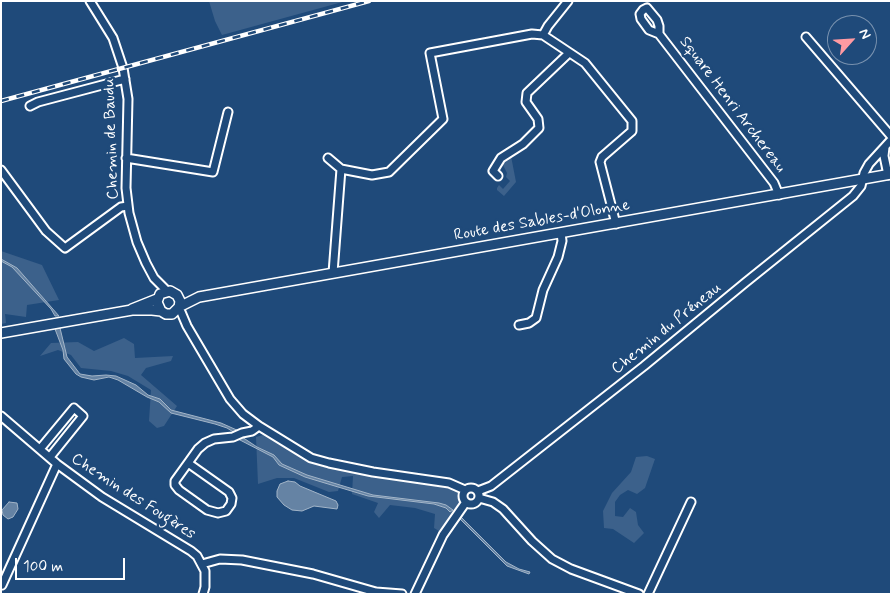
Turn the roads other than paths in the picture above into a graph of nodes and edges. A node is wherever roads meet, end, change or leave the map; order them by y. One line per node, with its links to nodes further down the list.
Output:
1 (90, 1): 7 (street, Chemin de Baudu)
2 (568, 1): 4 (street)
3 (659, 34): 19 (street, Square Henri Archereau)
4 (543, 36): 6 (street); 14 (street)
5 (806, 37): 10 (street)
6 (569, 53): 17 (street); 21 (street)
7 (125, 79): 8 (street); 12 (street, Chemin de Baudu)
8 (30, 106)
9 (228, 112): 12 (street)
10 (891, 138): 11 (street, Chemin du Préneau)
11 (885, 147): 16 (street); 18 (street, Chemin du Préneau)
12 (126, 158): 20 (street, Chemin de Baudu)
13 (328, 158): 14 (street)
14 (341, 168): 23 (street)
15 (1, 170): 20 (street)
16 (889, 174): 18 (main road, Route des Sables-d'Olonne)
17 (498, 176)
18 (864, 179): 19 (main road, Route des Sables-d'Olonne); 41 (street, Chemin du Préneau)
19 (779, 195): 21 (main road, Route des Sables-d'Olonne)
20 (128, 206): 24 (street, Chemin de Baudu)
21 (616, 224): 22 (main road, Route des Sables-d'Olonne)
22 (561, 233): 23 (main road, Route des Sables-d'Olonne); 32 (street)
23 (333, 273): 27 (main road, Route des Sables-d'Olonne)
24 (154, 278): 25 (street, Chemin de Baudu); 28 (street, Chemin de Baudu)
25 (167, 291): 26 (main road, Route des Sables-d'Olonne); 28 (main road)
26 (177, 295): 27 (main road, Route des Sables-d'Olonne); 30 (main road)
27 (199, 297): 30 (main road, Route des Sables-d'Olonne)
28 (158, 298): 29 (main road); 31 (main road)
29 (132, 310): 31 (main road); 33 (main road)
30 (177, 310): 31 (main road); 35 (street)
31 (160, 311)
32 (519, 325)
33 (1, 333)
34 (1, 416): 36 (street, Chemin des Fougères)
35 (260, 426): 38 (street); 40 (street)
36 (40, 449): 37 (street, Chemin des Fougères); 37 (street)
37 (50, 456): 39 (street, Chemin des Fougères)
38 (188, 463): 38 (street)
39 (57, 464): 44 (street, Chemin des Fougères); 45 (street)
40 (465, 490): 41 (street); 42 (street)
41 (479, 495): 42 (street); 49 (street)
42 (466, 502): 48 (street)
43 (691, 502): 50 (street)
44 (202, 564): 46 (street, Chemin des Fougères); 47 (street)
45 (2, 585)
46 (203, 594)
47 (402, 594)
48 (415, 594)
49 (639, 594)
50 (648, 594)

